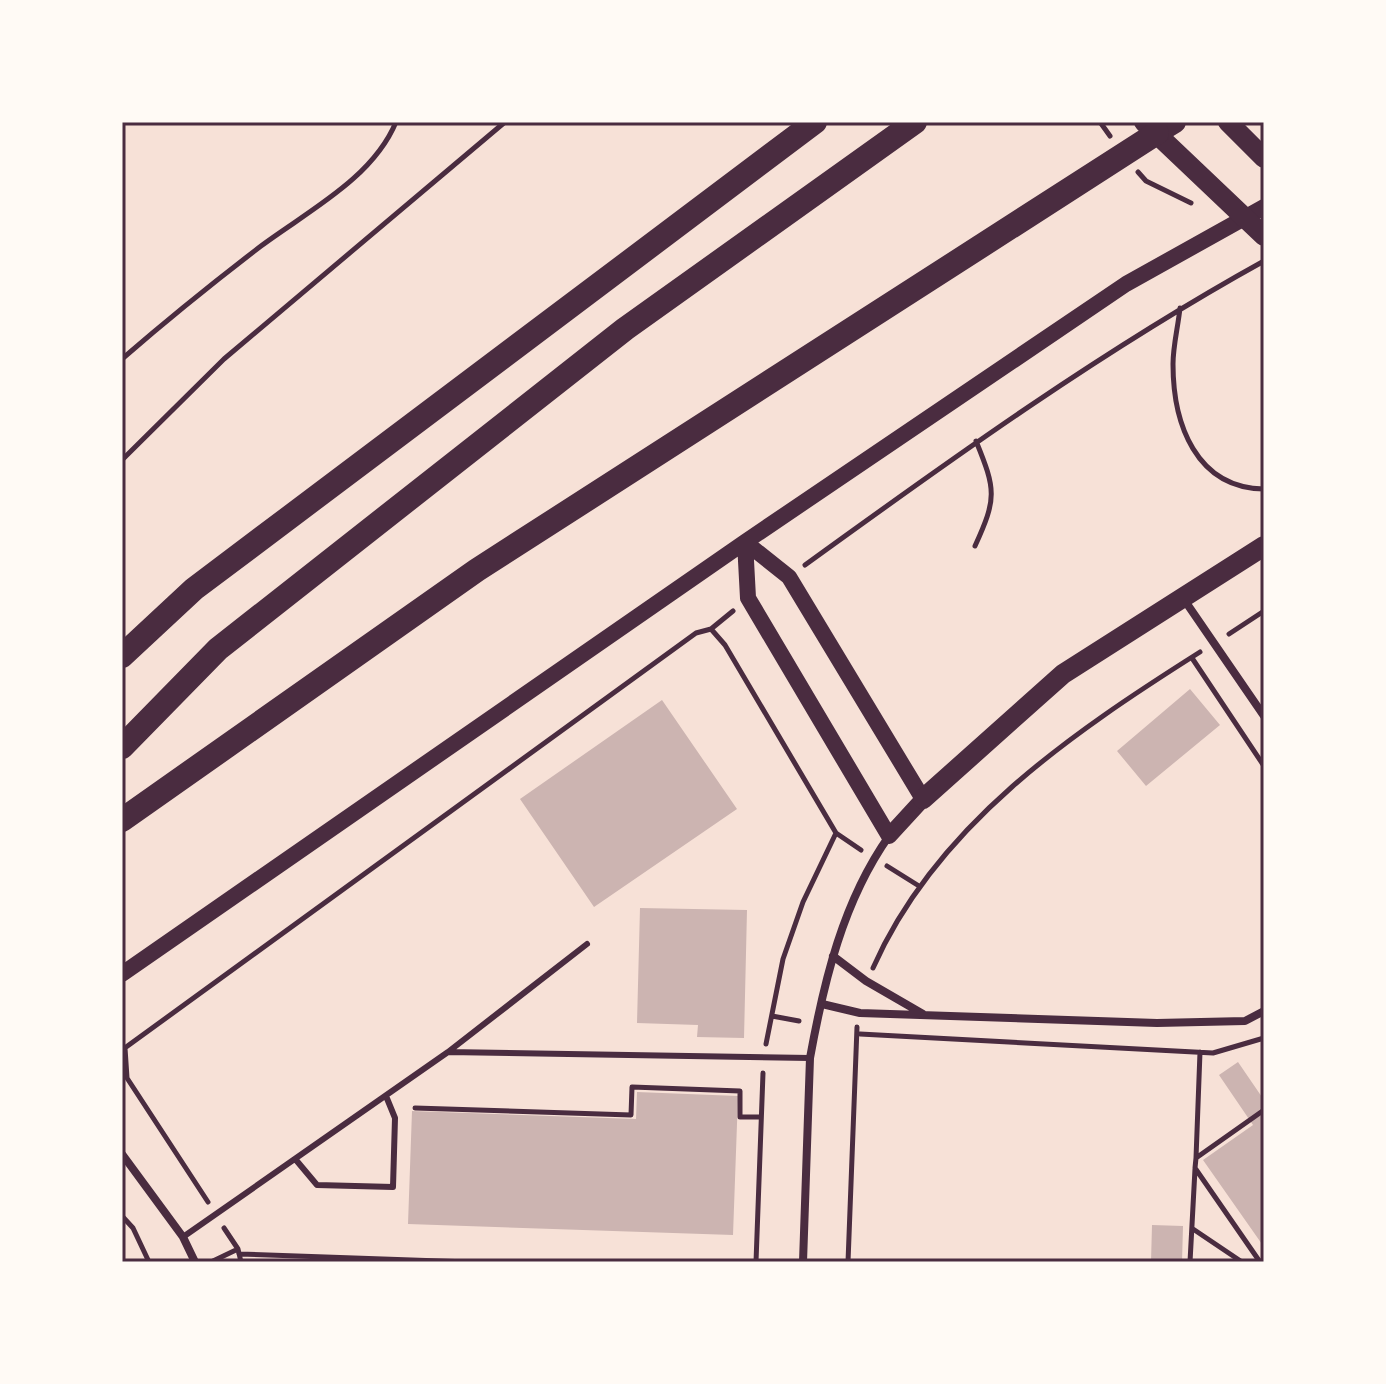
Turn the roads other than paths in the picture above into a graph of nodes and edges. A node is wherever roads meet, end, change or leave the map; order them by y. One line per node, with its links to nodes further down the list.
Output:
1 (815, 122): 11 (highway)
2 (915, 122): 13 (highway)
3 (1228, 122): 5 (main road)
4 (1159, 126): 7 (main road); 15 (highway)
5 (1264, 158)
6 (1264, 207): 8 (main road)
7 (1264, 236)
8 (745, 542): 14 (main road); 16 (main road); 19 (main road)
9 (1264, 546): 10 (main road)
10 (1183, 598): 12 (street); 14 (main road)
11 (122, 656)
12 (1264, 716)
13 (122, 747)
14 (923, 799): 16 (main road)
15 (122, 820)
16 (889, 836): 18 (street)
17 (587, 944): 23 (lane)
18 (833, 956): 20 (street); 22 (street)
19 (122, 974)
20 (822, 1004): 22 (street); 24 (street)
21 (1264, 1011): 22 (street)
22 (927, 1017)
23 (448, 1052): 24 (lane); 25 (lane)
24 (810, 1058): 30 (street)
25 (386, 1096): 27 (lane); 27 (lane)
26 (122, 1154): 28 (street)
27 (296, 1160): 28 (lane)
28 (183, 1237): 29 (street)
29 (195, 1262)
30 (803, 1262)

